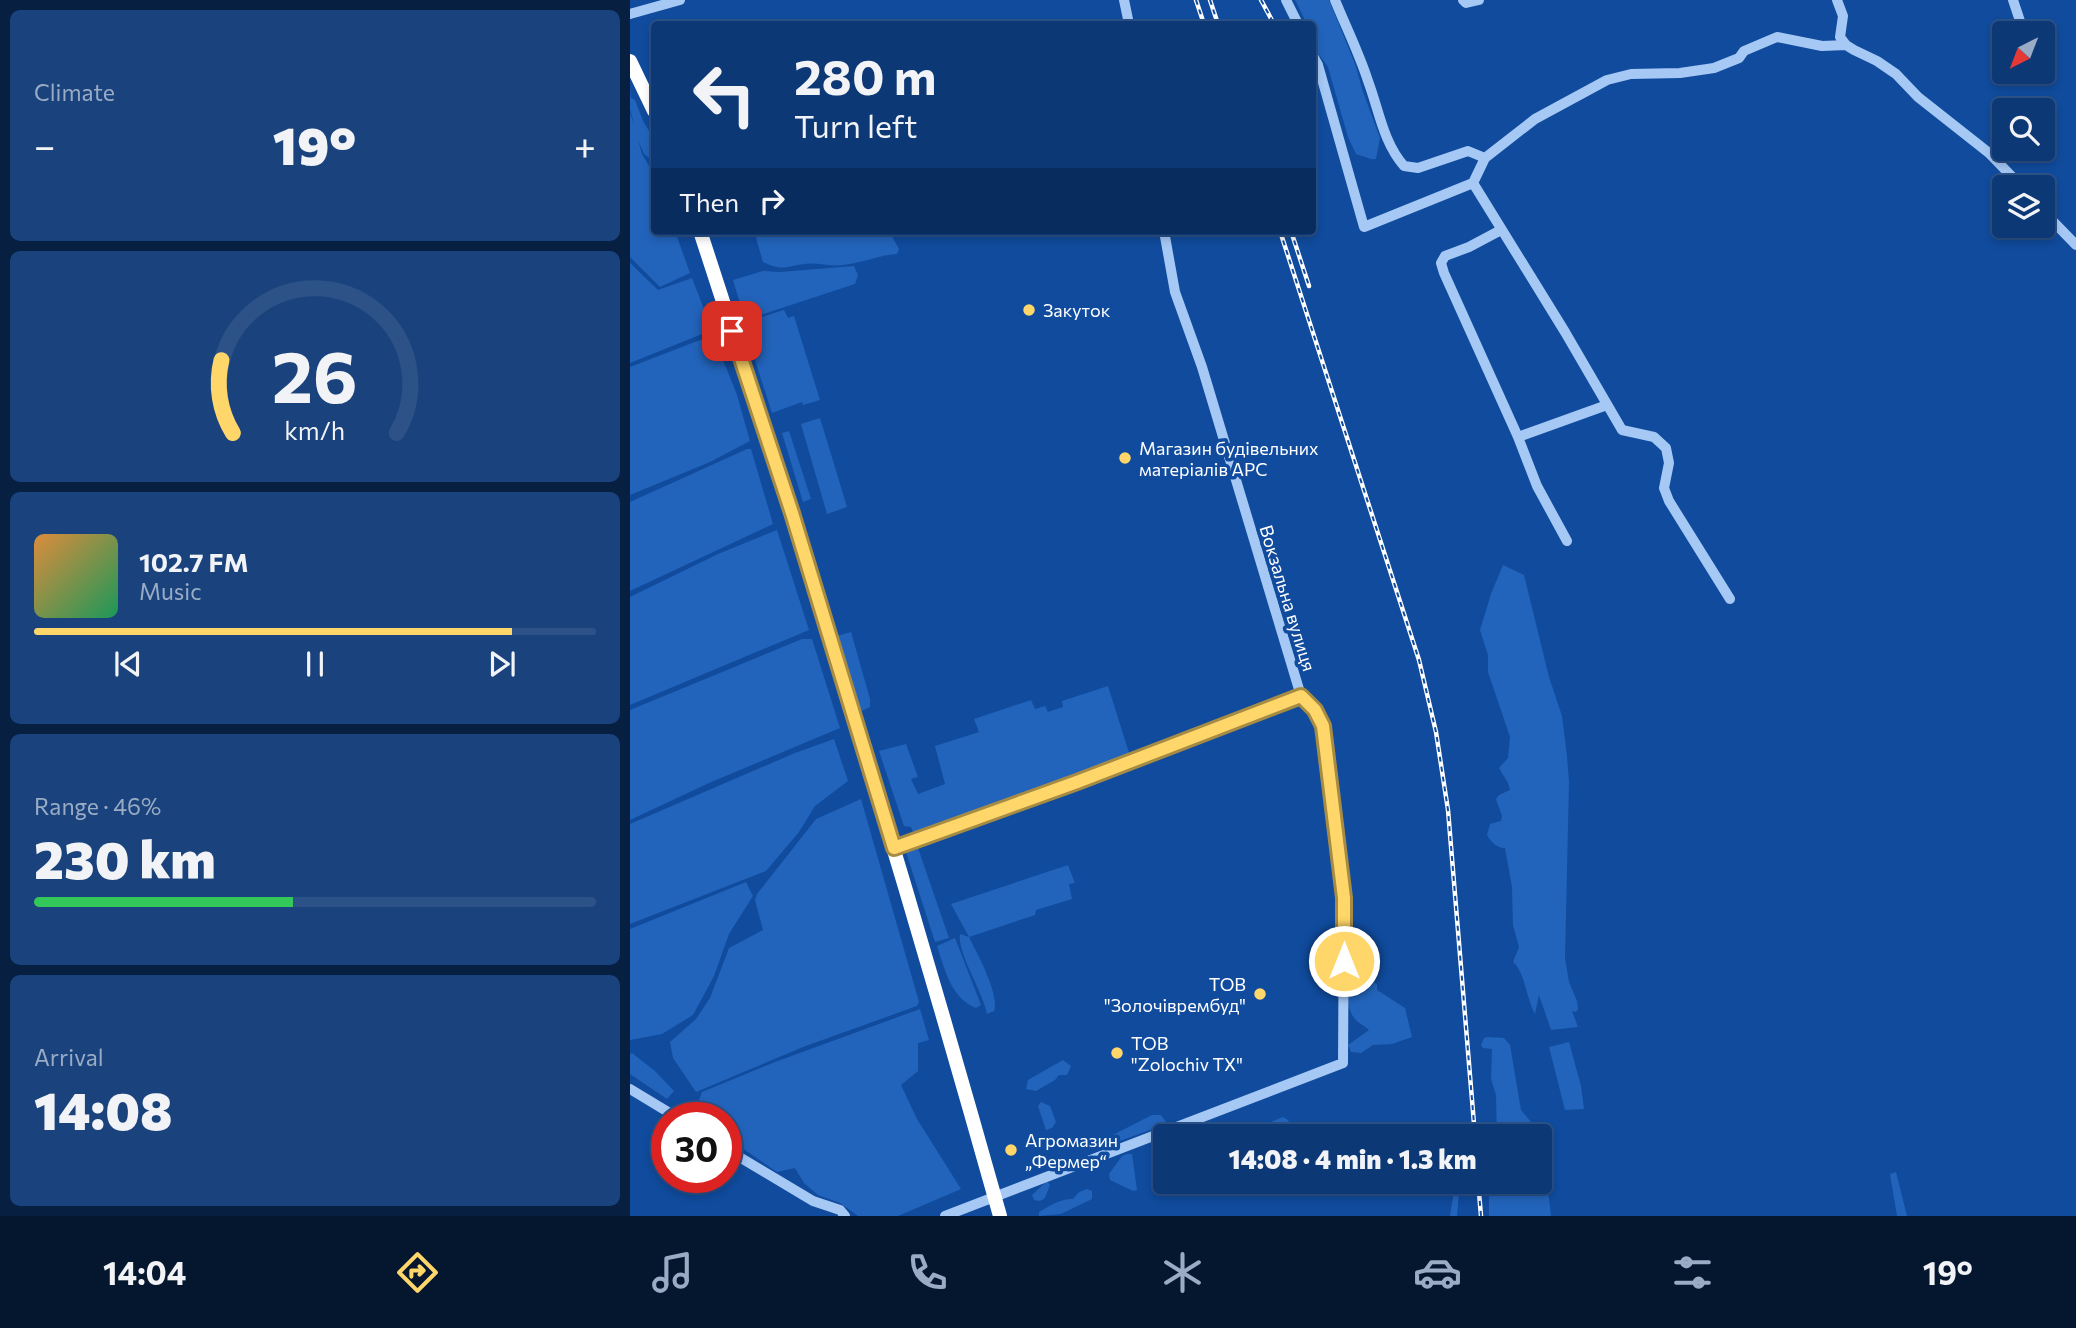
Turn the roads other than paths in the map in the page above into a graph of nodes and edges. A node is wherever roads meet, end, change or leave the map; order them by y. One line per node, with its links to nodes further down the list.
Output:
1 (680, 0): 9 (street)
2 (1124, 0): 10 (street)
3 (1286, 0): 11 (street)
4 (1335, 0): 17 (street)
5 (1462, 0): 6 (street)
6 (1479, 0)
7 (1837, 0): 13 (street)
8 (2013, 0): 12 (street)
9 (630, 14)
10 (1128, 21)
11 (1296, 21)
12 (2020, 21)
13 (1846, 45): 17 (street); 18 (street)
14 (630, 61): 16 (highway)
15 (1316, 61): 19 (street)
16 (651, 105)
17 (1485, 158): 19 (street)
18 (2010, 175)
19 (1473, 183): 21 (street)
20 (2055, 223): 24 (street)
21 (1501, 230): 25 (street); 26 (street)
22 (701, 235): 30 (highway)
23 (1165, 235): 29 (street, Вокзальна вулиця)
24 (2076, 245)
25 (1607, 405): 26 (street); 28 (street)
26 (1518, 437): 27 (street)
27 (1567, 541)
28 (1730, 599)
29 (1301, 696): 30 (street); 34 (street, Вокзальна вулиця)
30 (894, 848): 34 (highway)
31 (630, 1088): 32 (street)
32 (652, 1102)
33 (742, 1159): 35 (street)
34 (994, 1196): 36 (street); 37 (highway)
35 (845, 1216)
36 (944, 1216)
37 (999, 1216)

